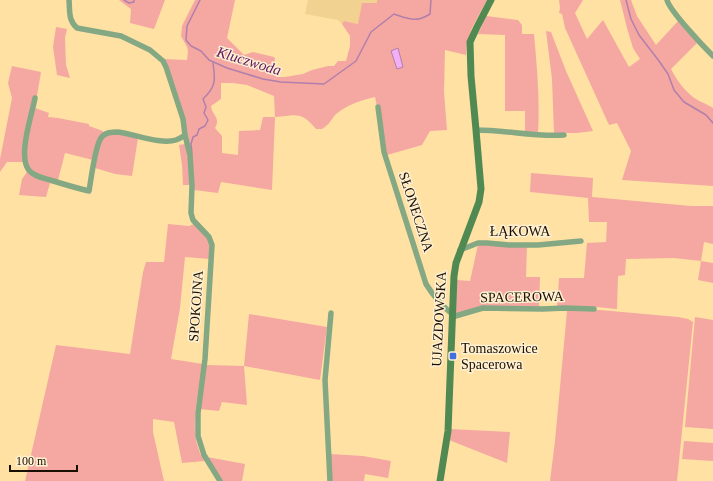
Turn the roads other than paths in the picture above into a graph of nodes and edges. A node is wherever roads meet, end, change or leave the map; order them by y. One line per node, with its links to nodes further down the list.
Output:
1 (68, 0): 8 (street, SPOKOJNA)
2 (491, 0): 7 (street, UJAZDOWSKA)
3 (667, 0): 4 (street)
4 (713, 56)
5 (35, 98): 8 (street)
6 (378, 107): 14 (street, SŁONECZNA)
7 (476, 130): 9 (street); 11 (street, UJAZDOWSKA)
8 (185, 135): 15 (street, SPOKOJNA)
9 (564, 135)
10 (581, 242): 11 (street, ŁĄKOWA)
11 (460, 250): 14 (street, UJAZDOWSKA)
12 (594, 309): 14 (street, SPACEROWA)
13 (331, 313): 16 (street)
14 (452, 316): 17 (street, UJAZDOWSKA)
15 (220, 481)
16 (330, 481)
17 (440, 481)

